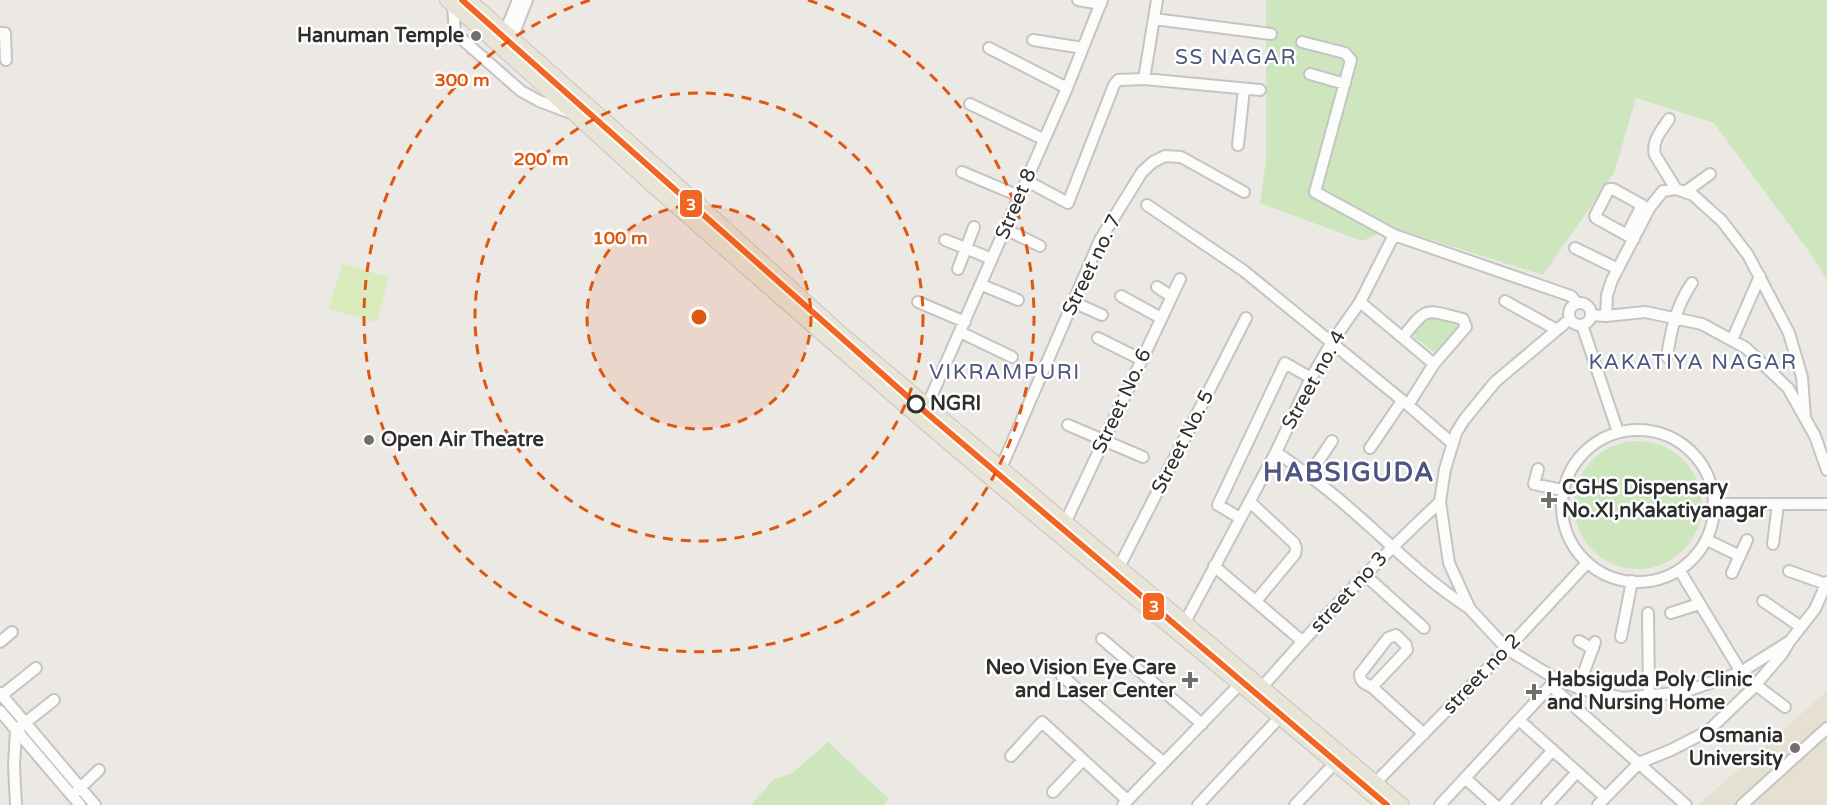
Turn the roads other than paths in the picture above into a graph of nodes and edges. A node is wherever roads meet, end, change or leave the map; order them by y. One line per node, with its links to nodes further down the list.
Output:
1 (469, 0): 11 (main road)
2 (518, 0): 11 (street)
3 (527, 0): 11 (street)
4 (1078, 0): 6 (street)
5 (1157, 0): 8 (street)
6 (1102, 2): 15 (street, Street 8)
7 (450, 3): 24 (main road); 24 (street)
8 (1155, 19): 10 (street); 18 (street)
9 (0, 33): 16 (street)
10 (1271, 34)
11 (508, 35): 29 (main road)
12 (1033, 40): 15 (street)
13 (1302, 42): 19 (street)
14 (989, 48): 20 (street)
15 (1083, 48): 20 (street, Street 8)
16 (6, 60)
17 (1310, 74): 19 (street)
18 (1144, 79): 21 (street); 36 (street)
19 (1345, 84): 41 (street)
20 (1067, 88): 26 (street, Street 8)
21 (1244, 89): 22 (street); 27 (street)
22 (1260, 90)
23 (970, 104): 26 (street)
24 (576, 116): 32 (main road)
25 (1669, 119): 33 (street)
26 (1043, 139): 31 (street, Street 8)
27 (1238, 145)
28 (962, 172): 35 (street)
29 (664, 173): 32 (main road); 83 (main road)
30 (1710, 174): 33 (street)
31 (1027, 181): 35 (street, Street 8); 36 (street)
32 (651, 184): 139 (main road)
33 (1681, 191): 42 (street); 50 (street)
34 (1244, 192): 60 (street, Street no. 7)
35 (1019, 196): 40 (street, Street 8)
36 (1068, 203): 38 (street)
37 (1147, 205): 76 (street)
38 (1078, 208)
39 (974, 227): 46 (street)
40 (1005, 229): 44 (street); 47 (street, Street 8)
41 (1394, 235): 61 (street, Street no. 4); 62 (street)
42 (1631, 237): 42 (street); 49 (street)
43 (945, 240): 46 (street)
44 (1040, 246)
45 (1575, 248): 49 (street)
46 (966, 249): 47 (street); 48 (street)
47 (992, 259): 53 (street, Street 8)
48 (958, 269)
49 (1618, 269): 65 (street)
50 (1760, 276): 75 (street); 84 (street)
51 (1180, 279): 55 (street, Street No. 6)
52 (1692, 284): 68 (street)
53 (982, 285): 57 (street); 71 (street, Street 8)
54 (1157, 287): 55 (street)
55 (1171, 296): 66 (street, Street No. 6)
56 (1121, 297): 66 (street)
57 (1018, 300)
58 (1505, 301): 72 (street)
59 (918, 302): 71 (street)
60 (1073, 302): 63 (street); 93 (street, Street no. 7)
61 (1360, 302): 73 (street); 76 (street, Street no. 4)
62 (1577, 303): 64 (street); 69 (street)
63 (1102, 315)
64 (1591, 315): 65 (street); 70 (street)
65 (1606, 316): 68 (street)
66 (1161, 318): 79 (street, Street No. 6)
67 (1246, 318): 112 (street, Street No. 5)
68 (1674, 318): 75 (street); 78 (street)
69 (1570, 319): 70 (street); 72 (street)
70 (1582, 325): 86 (street)
71 (962, 327): 77 (street); 83 (street, Street 8)
72 (1557, 330): 89 (street)
73 (1403, 337): 80 (street); 80 (street)
74 (1098, 338): 79 (street)
75 (1732, 340): 84 (street)
76 (1332, 342): 81 (street, Street no. 4); 82 (street)
77 (1012, 357)
78 (1666, 357)
79 (1142, 360): 87 (street, Street No. 6)
80 (1434, 364): 82 (street)
81 (1311, 378): 91 (street, Street no. 4); 103 (street)
82 (1405, 403): 89 (street); 90 (street)
83 (927, 406): 93 (main road)
84 (1805, 418): 95 (street)
85 (1068, 424): 87 (street)
86 (1618, 432): 97 (street); 100 (street)
87 (1104, 440): 92 (street); 104 (street, Street No. 6)
88 (1332, 441): 96 (street)
89 (1453, 444): 99 (street)
90 (1370, 448)
91 (1276, 452): 96 (street); 98 (street, Street no. 4)
92 (1143, 457)
93 (1001, 468): 104 (main road)
94 (1538, 469): 97 (street)
95 (1827, 470)
96 (1309, 475): 108 (street)
97 (1562, 490): 110 (street)
98 (1250, 502): 103 (street, Street no. 4); 119 (street)
99 (1440, 502): 108 (street, street no 3); 122 (street)
100 (1716, 504): 101 (street); 105 (street)
101 (1778, 504): 102 (street); 107 (street)
102 (1827, 504)
103 (1240, 518): 111 (street, Street no. 4)
104 (1065, 523): 112 (main road)
105 (1707, 540): 109 (street); 113 (street)
106 (1747, 540): 109 (street)
107 (1773, 544)
108 (1391, 547): 116 (street, street no 3); 122 (street)
109 (1740, 556): 115 (street)
110 (1587, 563): 117 (street); 135 (street, street no 2)
111 (1214, 566): 119 (street); 125 (street, Street no. 4)
112 (1119, 567): 125 (main road)
113 (1680, 571): 117 (street); 121 (street)
114 (1789, 571): 118 (street)
115 (1732, 573)
116 (1365, 575): 127 (street); 131 (street, street no 3)
117 (1632, 581): 129 (street)
118 (1827, 583): 126 (street)
119 (1256, 601): 131 (street)
120 (1763, 601): 126 (street)
121 (1699, 604): 124 (street); 137 (street)
122 (1470, 609): 135 (street)
123 (1648, 613): 146 (street)
124 (1671, 613)
125 (1185, 622): 139 (main road)
126 (1801, 627): 132 (street)
127 (1424, 628)
128 (12, 632): 133 (street)
129 (1621, 637)
130 (1102, 639): 153 (street)
131 (1302, 641): 141 (street, street no 3)
132 (1790, 641): 137 (street); 142 (street)
133 (0, 642)
134 (1579, 642): 144 (street)
135 (1507, 649): 140 (street); 156 (street, street no 2)
136 (36, 668): 145 (street)
137 (1740, 672): 142 (street); 146 (street)
138 (1062, 676): 160 (street)
139 (1237, 677): 141 (main road); 150 (main road); 153 (street)
140 (1553, 682): 144 (street); 151 (street); 162 (street)
141 (1263, 686): 166 (main road)
142 (1754, 686): 148 (street); 162 (street)
143 (1372, 687): 143 (street); 156 (street)
144 (1578, 688): 146 (street)
145 (1, 694): 152 (street)
146 (1649, 695)
147 (54, 700): 152 (street)
148 (1785, 707)
149 (0, 711): 155 (street)
150 (1280, 717): 161 (main road); 174 (street)
151 (1518, 720): 157 (street); 165 (street)
152 (26, 723): 155 (street); 167 (street)
153 (1202, 724): 160 (street)
154 (1827, 728): 183 (street)
155 (16, 730): 167 (street); 171 (street)
156 (1424, 734): 166 (street, street no 2)
157 (1553, 750): 164 (street); 180 (street)
158 (1011, 756): 159 (street)
159 (1083, 760): 168 (street); 170 (street)
160 (1163, 762): 170 (street)
161 (1335, 763): 175 (street); 176 (main road)
162 (1639, 764): 169 (street); 182 (street)
163 (99, 770): 167 (street)
164 (1577, 772): 169 (street); 181 (street)
165 (1466, 779): 178 (street); 179 (street)
166 (1375, 783): 177 (main road)
167 (77, 792): 172 (street); 173 (street)
168 (1053, 792)
169 (1601, 801)
170 (1125, 802)
171 (16, 805)
172 (80, 805)
173 (95, 805)
174 (1198, 805)
175 (1294, 805)
176 (1382, 805)
177 (1402, 805)
178 (1440, 805)
179 (1495, 805)
180 (1503, 805)
181 (1547, 805)
182 (1686, 805)
183 (1742, 805)

